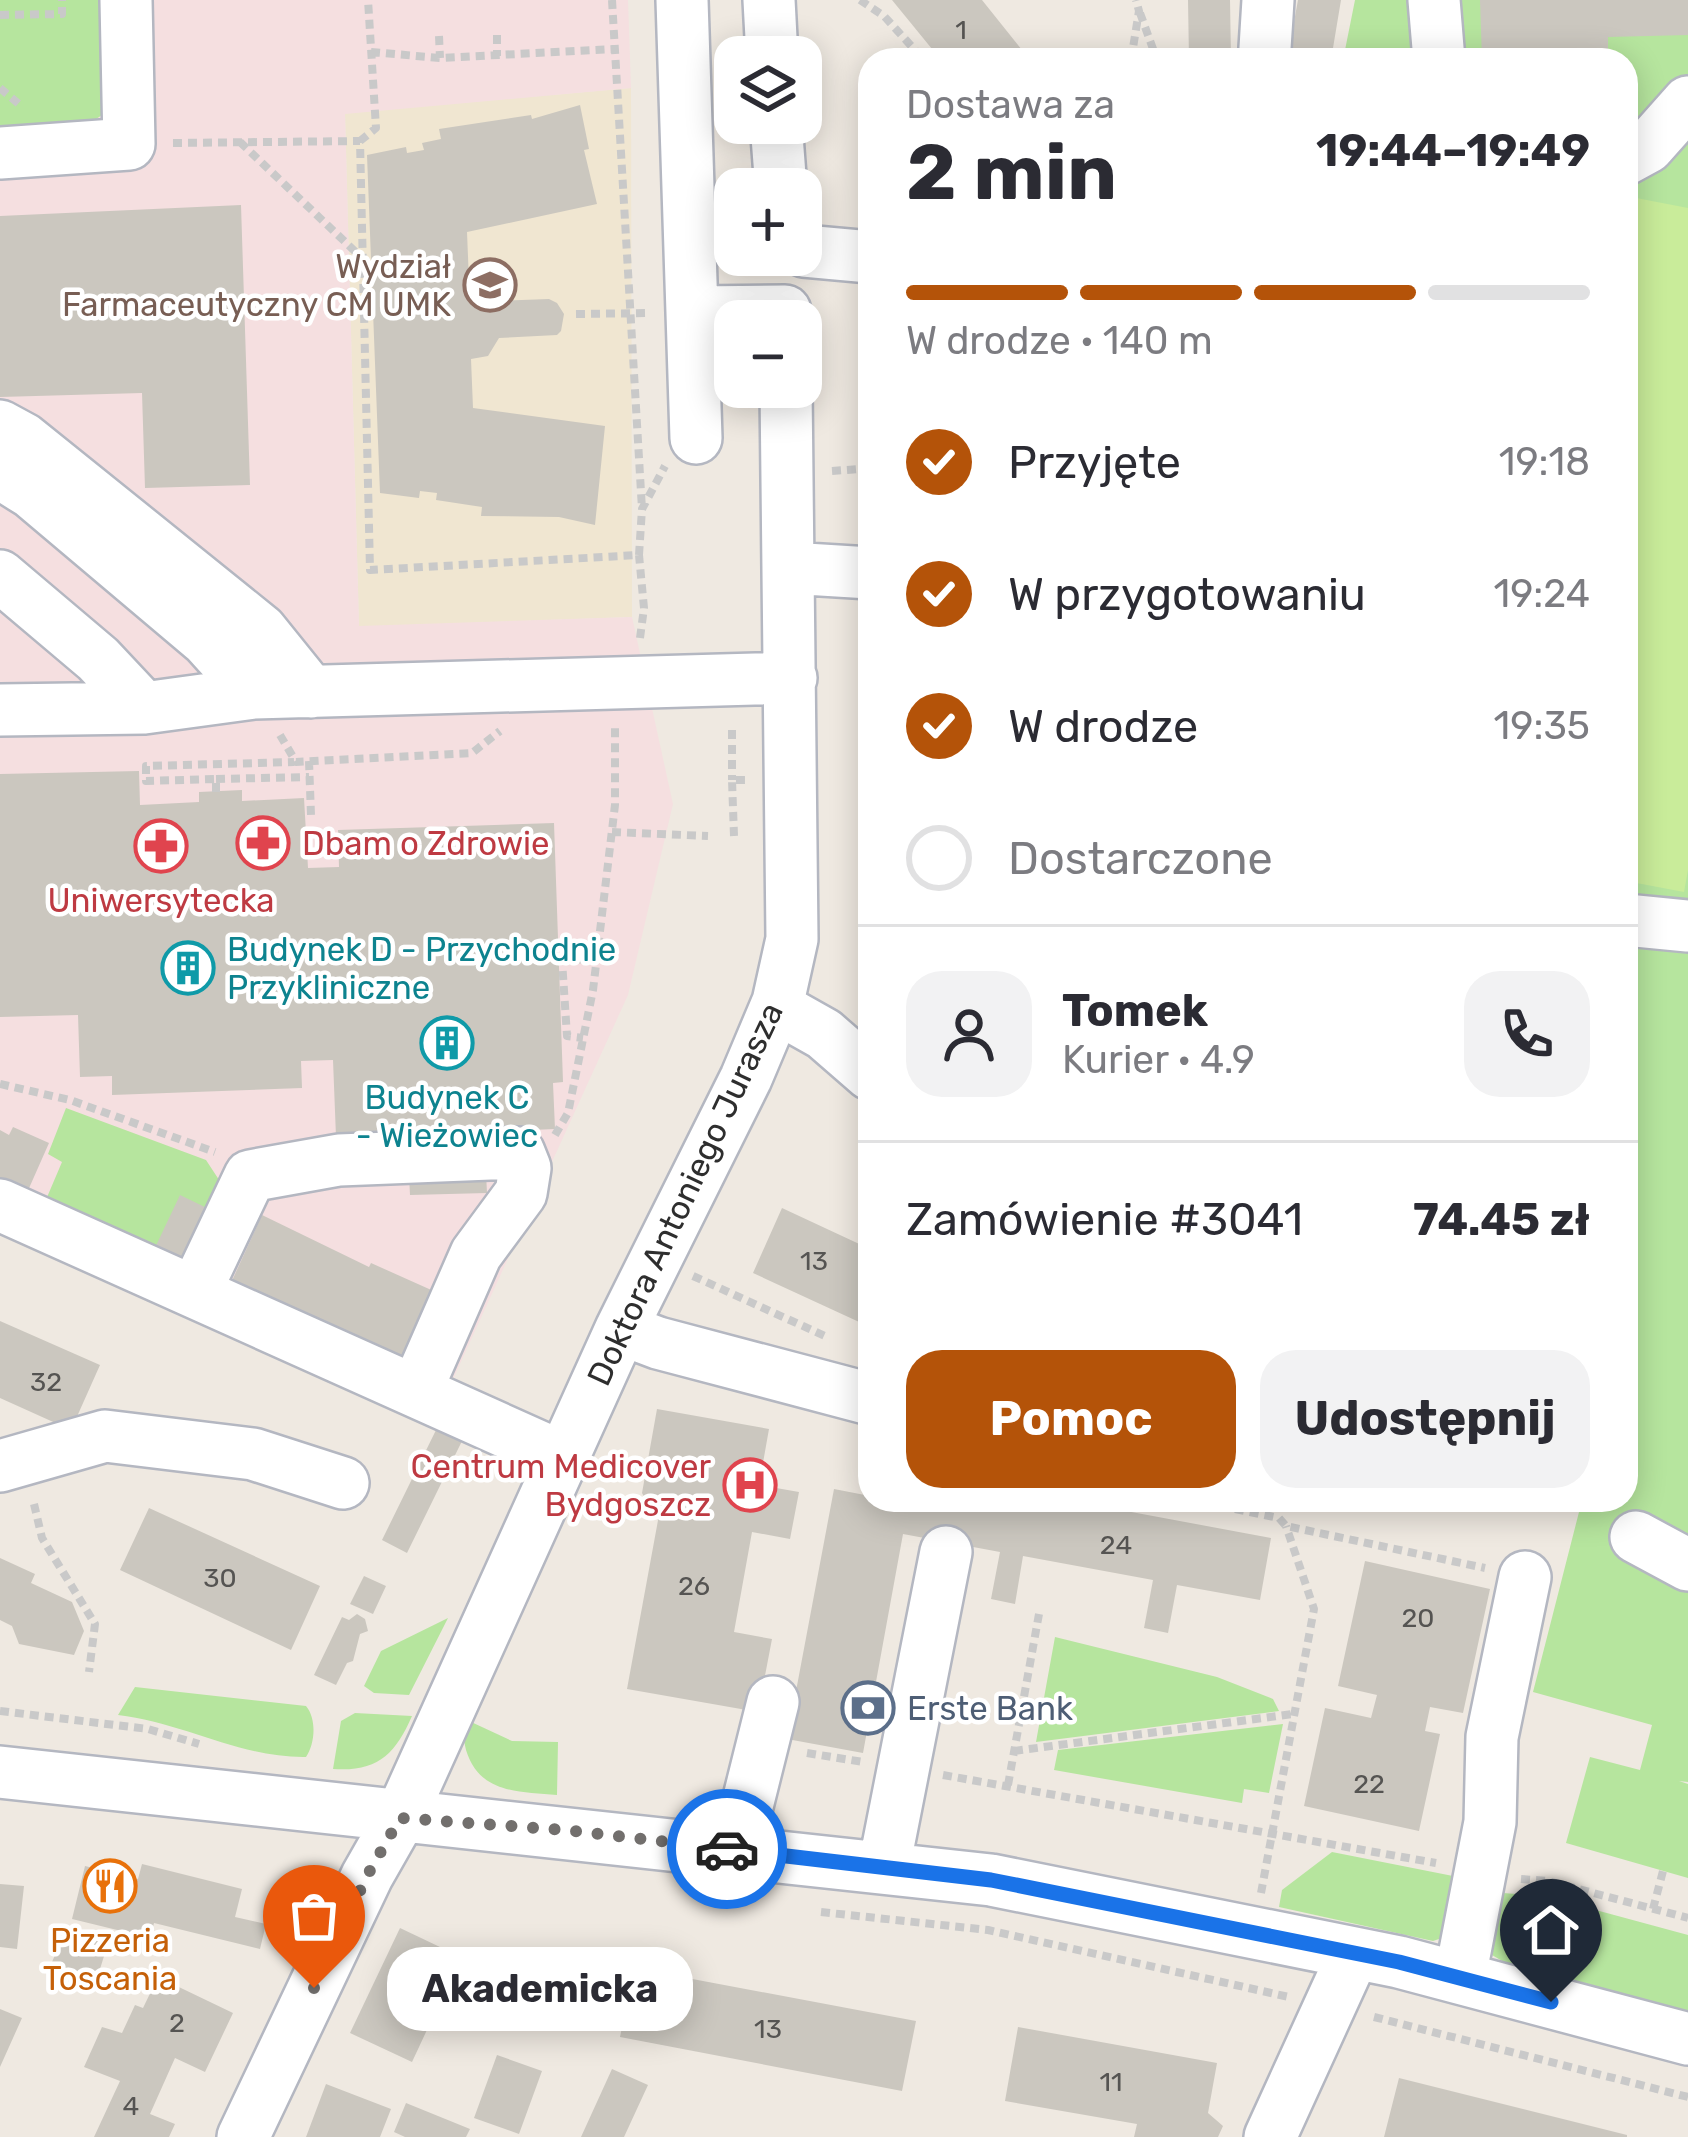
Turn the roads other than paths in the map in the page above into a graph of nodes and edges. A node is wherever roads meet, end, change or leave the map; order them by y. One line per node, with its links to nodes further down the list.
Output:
1 (126, 0): 9 (street)
2 (682, 0): 12 (street)
3 (769, 0): 5 (street)
4 (1433, 0): 6 (street)
5 (771, 36)
6 (1438, 48)
7 (1688, 102): 8 (street)
8 (1638, 152)
9 (0, 153)
10 (822, 254): 11 (street)
11 (858, 256)
12 (694, 312): 13 (street); 16 (street)
13 (714, 313)
14 (786, 408): 18 (street, Doktora Antoniego Jurasza)
15 (0, 426): 22 (street)
16 (696, 438)
17 (0, 473): 23 (street)
18 (789, 568): 19 (street); 21 (street, Doktora Antoniego Jurasza)
19 (858, 572)
20 (0, 577): 24 (street)
21 (791, 678): 22 (street); 28 (street, Doktora Antoniego Jurasza)
22 (310, 692): 23 (street)
23 (254, 693): 24 (street)
24 (144, 707): 25 (street)
25 (0, 710)
26 (1638, 921): 27 (street)
27 (1688, 926)
28 (776, 1007): 29 (street); 32 (street, Doktora Antoniego Jurasza)
29 (858, 1064)
30 (0, 1205): 31 (street)
31 (195, 1292): 33 (street); 33 (street)
32 (621, 1328): 34 (street); 35 (street, Doktora Antoniego Jurasza)
33 (416, 1391): 35 (street)
34 (858, 1396)
35 (564, 1458): 44 (street, Doktora Antoniego Jurasza)
36 (12, 1461): 37 (street)
37 (343, 1483)
38 (1636, 1537): 40 (street)
39 (946, 1552): 46 (street)
40 (1688, 1565)
41 (1525, 1577): 48 (street)
42 (769, 1724): 45 (street)
43 (0, 1772): 44 (street)
44 (400, 1818): 45 (street); 50 (street, Doktora Antoniego Jurasza)
45 (736, 1850): 46 (street)
46 (884, 1868): 47 (street)
47 (1354, 1953): 48 (street); 51 (street)
48 (1460, 1977): 49 (street)
49 (1688, 2038)
50 (243, 2137)
51 (1270, 2137)

